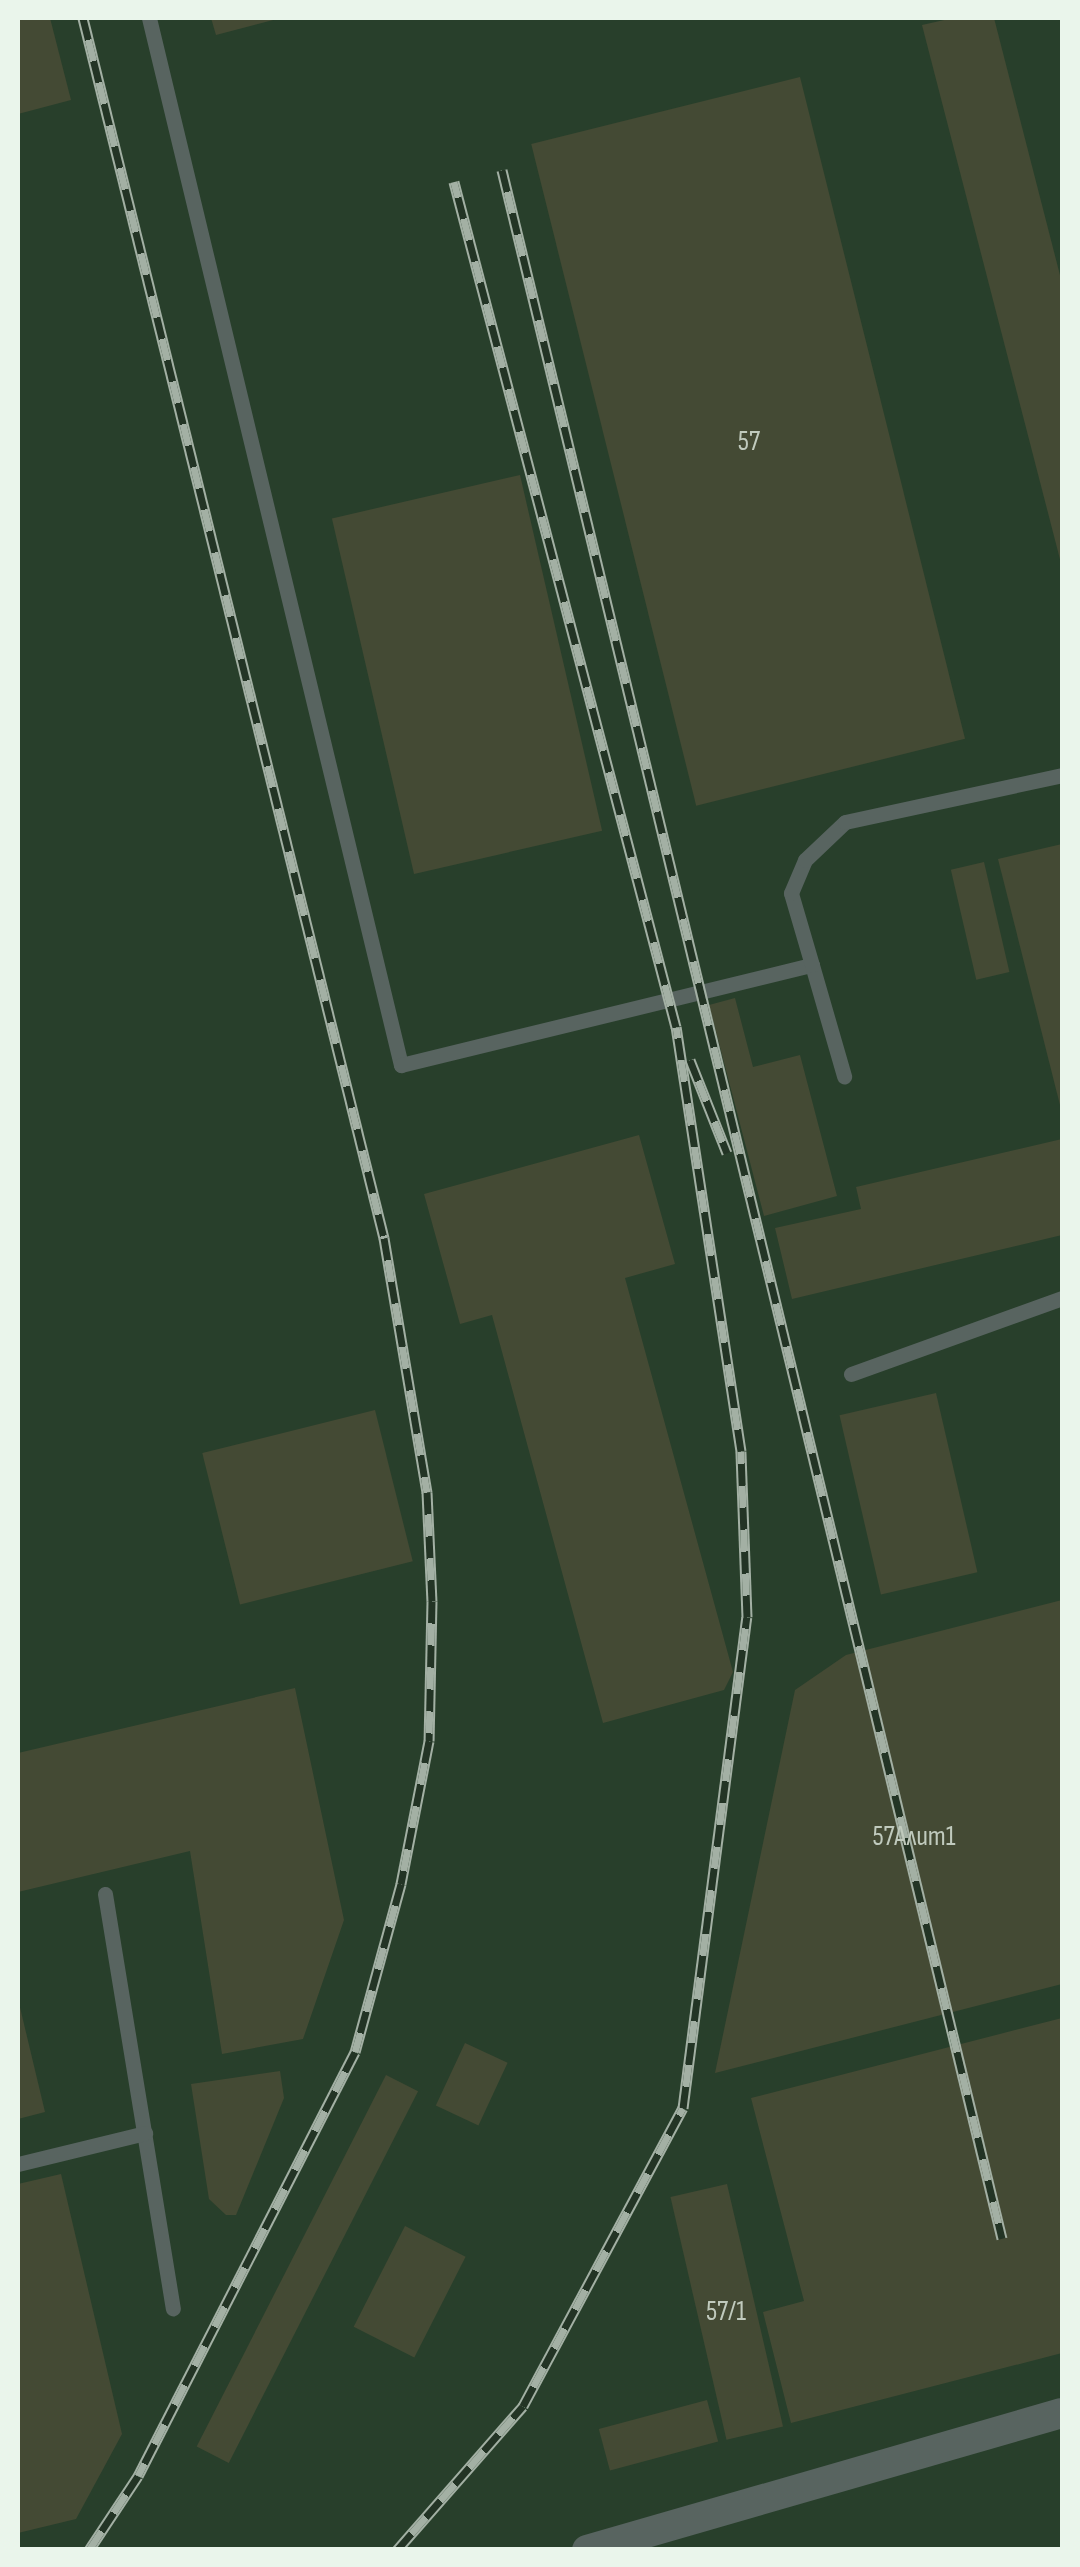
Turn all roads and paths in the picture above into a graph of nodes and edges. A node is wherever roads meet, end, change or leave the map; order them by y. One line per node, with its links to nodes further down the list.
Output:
1 (149, 18): 3 (lane)
2 (1062, 774): 3 (lane)
3 (812, 965): 4 (lane)
4 (844, 1076)
5 (1062, 1298): 6 (lane)
6 (851, 1374)
7 (105, 1894): 8 (lane)
8 (145, 2133): 9 (lane); 10 (lane)
9 (18, 2164)
10 (173, 2308)
11 (1062, 2414): 12 (street)
12 (586, 2550)

